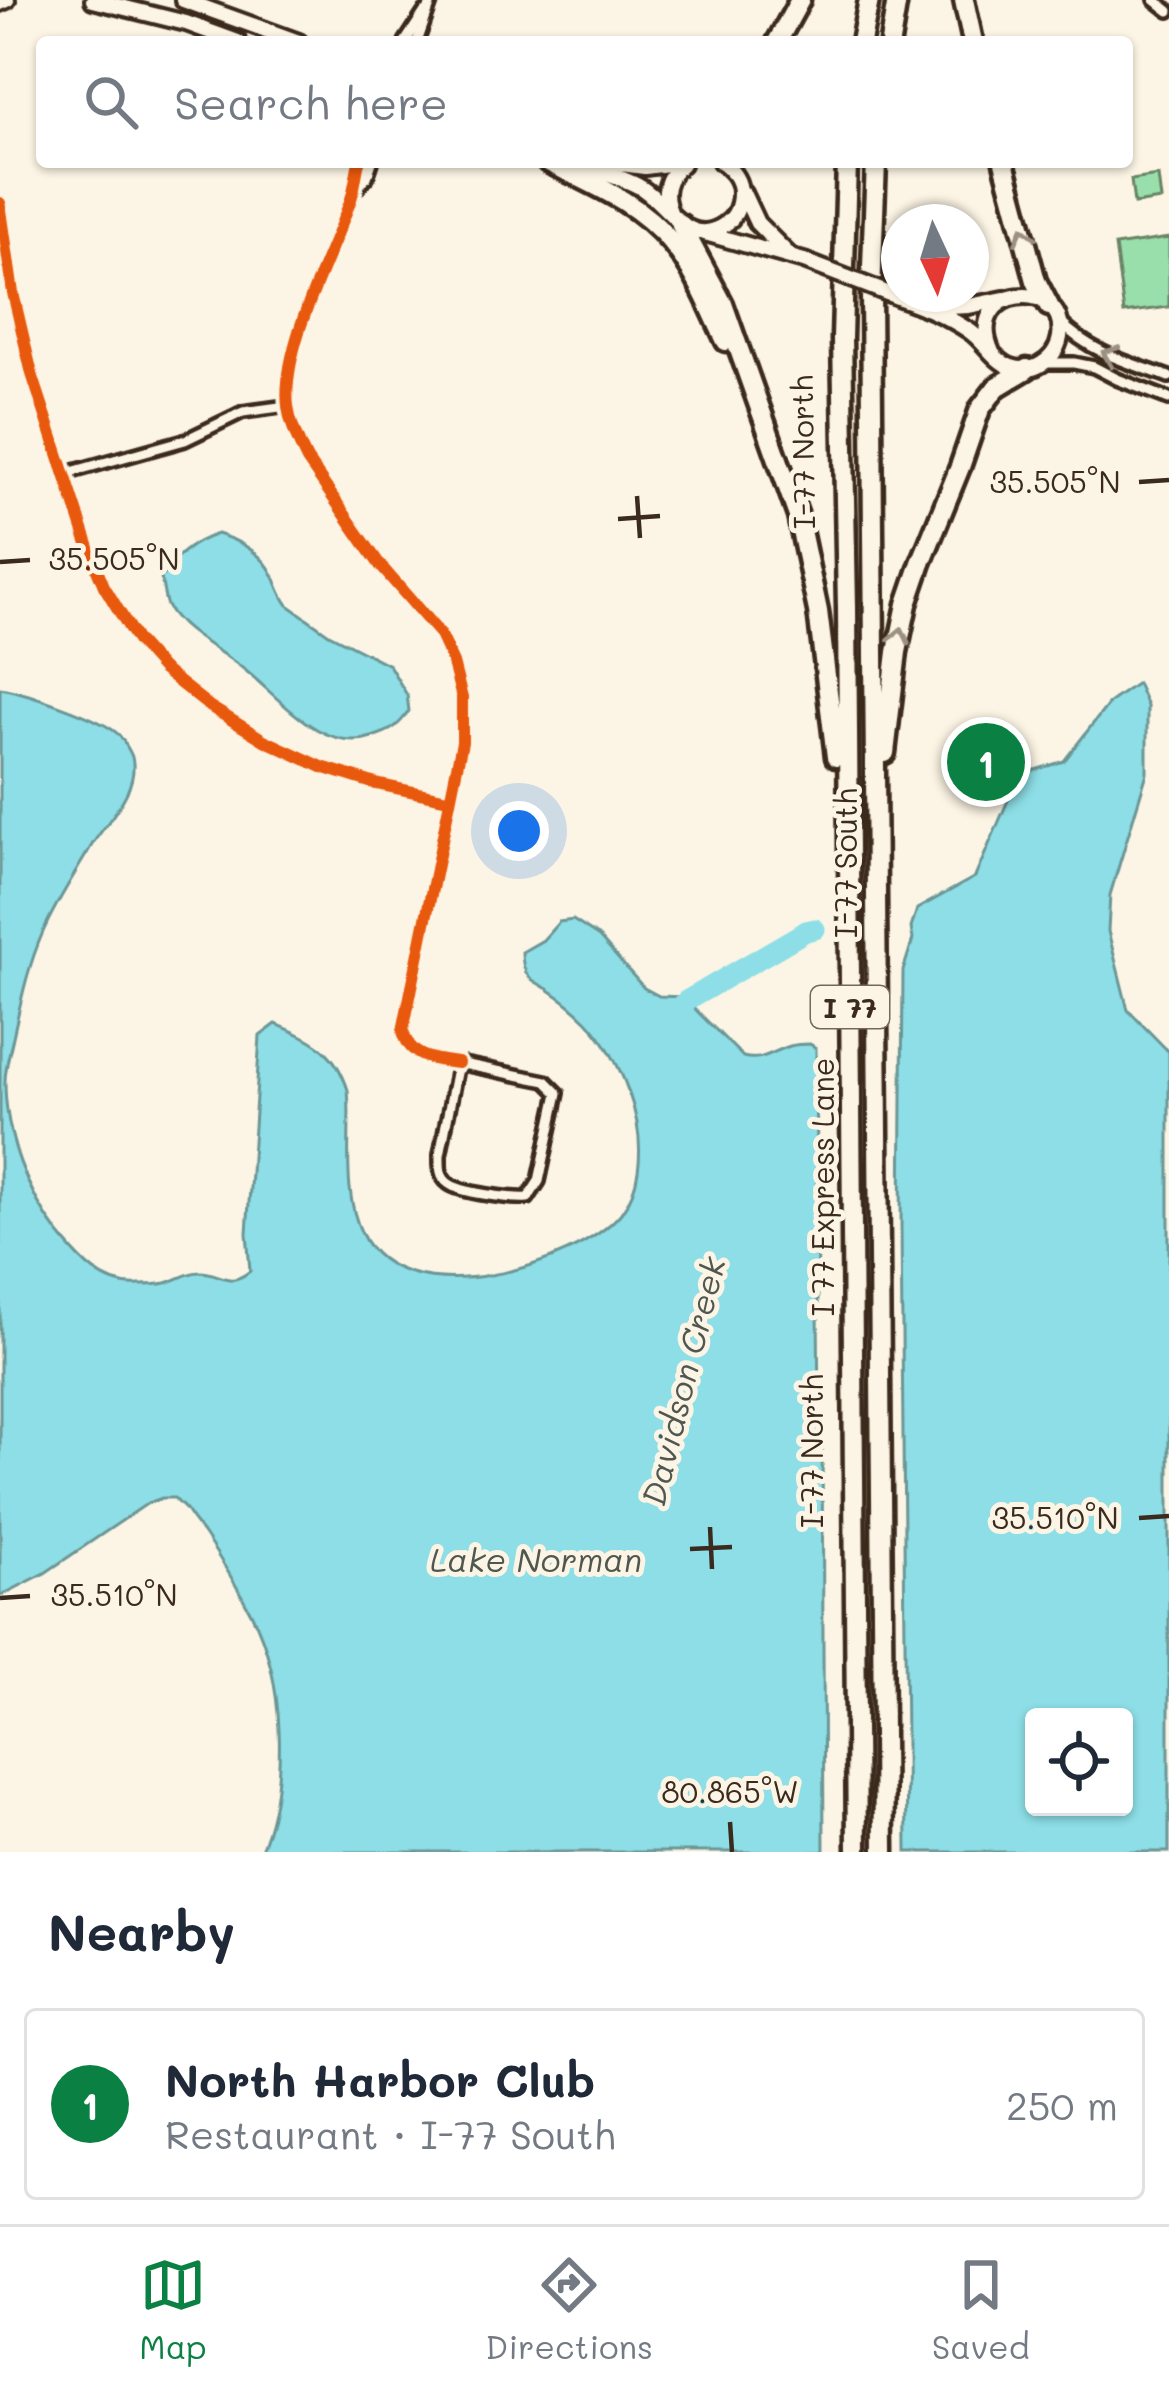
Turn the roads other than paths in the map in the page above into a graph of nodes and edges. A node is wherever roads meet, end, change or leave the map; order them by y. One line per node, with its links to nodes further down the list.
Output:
1 (93, 0): 12 (main road)
2 (183, 0): 13 (main road)
3 (801, 0): 16 (highway)
4 (856, 0): 17 (highway)
5 (869, 0): 18 (highway)
6 (885, 0): 19 (highway)
7 (897, 0): 20 (highway)
8 (964, 0): 21 (highway)
9 (1155, 0): 11 (street)
10 (429, 5): 14 (street); 15 (street)
11 (1169, 11)
12 (220, 36)
13 (282, 36)
14 (408, 36)
15 (419, 36)
16 (785, 36)
17 (850, 36)
18 (862, 36)
19 (879, 36)
20 (891, 36)
21 (972, 36)
22 (358, 168): 34 (street)
23 (370, 168): 34 (street)
24 (559, 168): 48 (highway)
25 (580, 168): 36 (main road)
26 (676, 168): 36 (main road)
27 (728, 168): 33 (main road)
28 (835, 168): 50 (highway, I-77 North / I 77)
29 (847, 168): 55 (highway, I 77 Express Lane / I 77)
30 (864, 168): 56 (highway, I 77 Express Lane / I 77)
31 (876, 168): 52 (highway, I-77 South / I 77)
32 (1006, 168): 42 (highway, one-way to 32)
33 (740, 184): 36 (main road); 37 (main road)
34 (354, 193): 47 (street)
35 (0, 202): 49 (street)
36 (682, 223): 37 (main road); 48 (highway)
37 (796, 258): 38 (main road, bridge)
38 (881, 291)
39 (1010, 297): 40 (main road); 42 (main road); 43 (main road)
40 (989, 302)
41 (934, 312): 43 (main road)
42 (1054, 313): 44 (main road); 45 (street, one-way to 42)
43 (992, 352): 44 (main road)
44 (1035, 366): 46 (street); 52 (highway, one-way to 44)
45 (1169, 377)
46 (1169, 399)
47 (287, 406): 49 (street); 51 (street)
48 (763, 422): 50 (highway)
49 (64, 474): 51 (street)
50 (836, 742): 54 (highway, I-77 North / I 77)
51 (448, 799): 53 (street)
52 (875, 878): 57 (highway, I-77 South / I 77)
53 (458, 1063): 53 (street)
54 (845, 1852)
55 (857, 1852)
56 (872, 1852)
57 (884, 1852)

